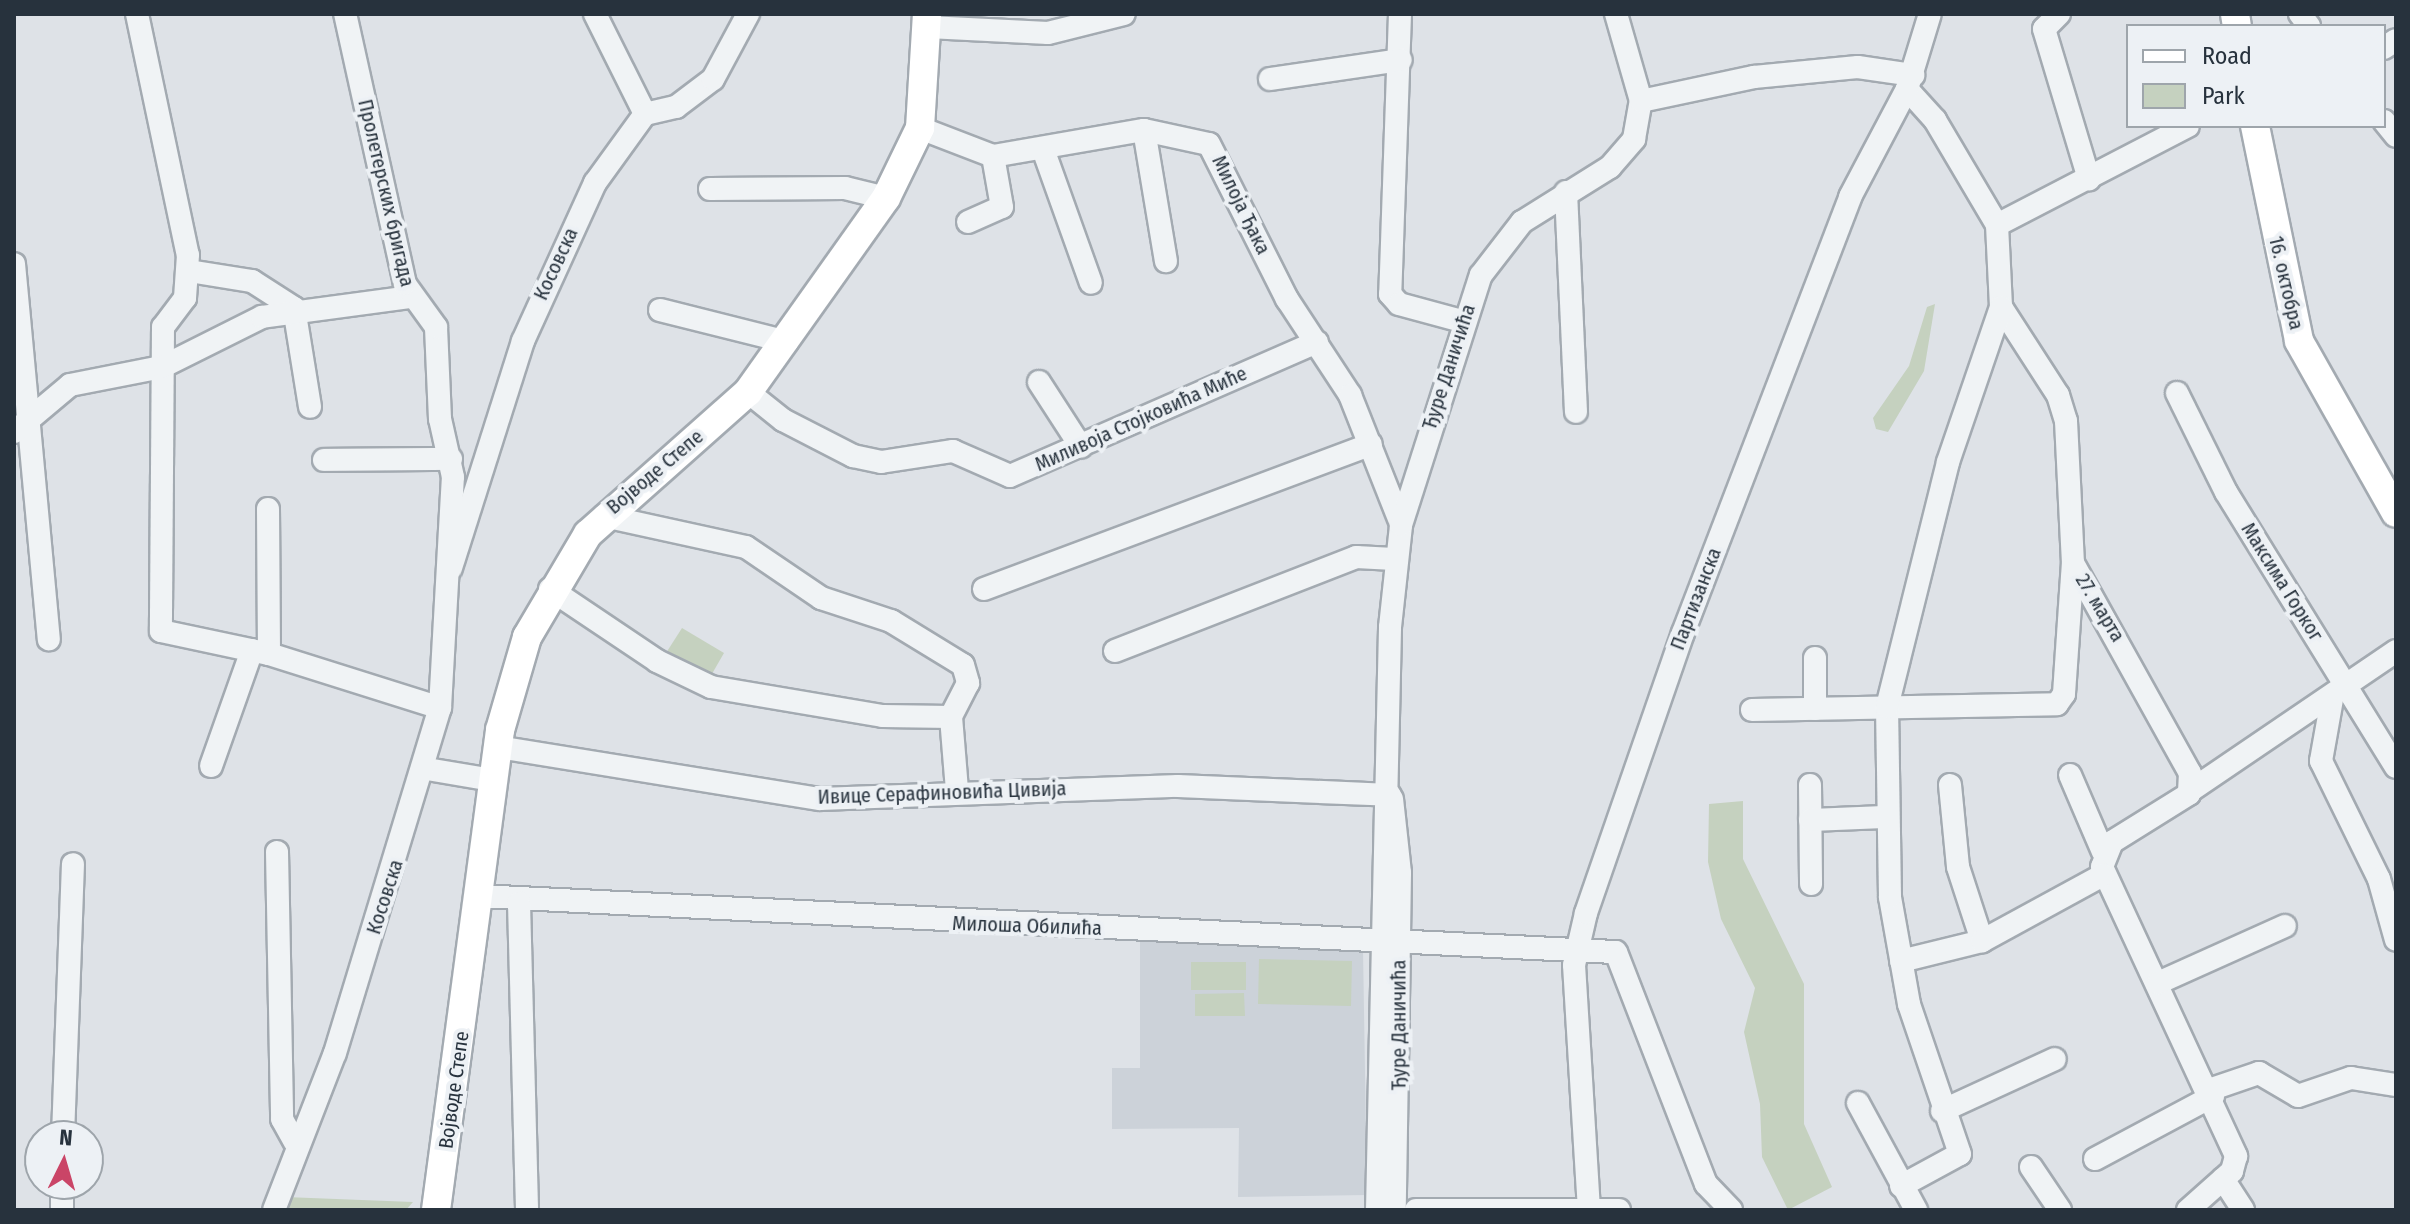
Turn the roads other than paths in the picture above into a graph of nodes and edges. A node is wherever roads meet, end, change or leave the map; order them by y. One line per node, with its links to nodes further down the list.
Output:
1 (137, 14): 30 (street)
2 (345, 14): 32 (street, Пролетерских бригада)
3 (748, 14): 15 (street)
4 (1124, 14): 10 (street)
5 (1400, 14): 11 (street)
6 (1616, 14): 14 (street)
7 (1930, 14): 13 (street, Партизанска)
8 (2059, 14): 22 (street)
9 (596, 15): 15 (street)
10 (927, 21): 16 (main road, Војводе Степе)
11 (1401, 60): 12 (street); 36 (street)
12 (1270, 79)
13 (1910, 82): 14 (street); 27 (street); 96 (street, Партизанска)
14 (1641, 101): 24 (street, Ђуре Даничића)
15 (645, 114): 58 (street, Косовска)
16 (920, 128): 21 (street, Милоја Ђака); 25 (main road, Војводе Степе)
17 (2184, 128): 22 (street)
18 (2255, 128): 53 (main road, 16. октобра)
19 (1144, 130): 20 (street, Милоја Ђака); 28 (street); 38 (street, Милоја Ђака)
20 (1043, 149): 21 (street, Милоја Ђака); 31 (street)
21 (993, 156): 26 (street)
22 (2089, 179): 27 (street)
23 (710, 189): 25 (street)
24 (1566, 192): 36 (street, Ђуре Даничића); 44 (street)
25 (886, 198): 37 (main road, Војводе Степе)
26 (968, 222)
27 (1997, 225): 33 (street, 27. марта)
28 (1166, 261)
29 (14, 264): 45 (street)
30 (189, 271): 34 (street); 39 (street)
31 (1091, 283)
32 (410, 297): 34 (street); 50 (street, Пролетерских бригада)
33 (2001, 307): 57 (street, 27. марта); 67 (street)
34 (294, 308): 39 (street); 43 (street)
35 (660, 310): 37 (street)
36 (1462, 321): 49 (street, Ђуре Даничића)
37 (787, 342): 41 (main road, Војводе Степе)
38 (1317, 342): 47 (street, Милоја Ђака); 48 (street, Миливоја Стојковића Миће)
39 (162, 367): 45 (street); 64 (street)
40 (1039, 382): 48 (street)
41 (748, 392): 48 (street, Миливоја Стојковића Миће); 54 (main road, Војводе Степе)
42 (2177, 393): 66 (street, Максима Горког)
43 (310, 407)
44 (1576, 412)
45 (33, 413): 46 (street); 61 (street)
46 (14, 432)
47 (1371, 444): 49 (street); 55 (street, Милоја Ђака); 60 (street)
48 (1081, 447)
49 (1419, 458): 55 (street, Ђуре Даничића)
50 (451, 459): 51 (street); 58 (street, Косовска)
51 (324, 460)
52 (268, 509): 64 (street)
53 (2396, 513)
54 (604, 516): 59 (main road, Војводе Степе); 71 (street)
55 (1401, 525): 56 (street, Ђуре Даничића)
56 (1394, 559): 62 (street); 82 (street, Ђуре Даничића)
57 (2073, 563): 67 (street); 81 (street, 27. марта)
58 (447, 572): 68 (street, Косовска)
59 (550, 589): 71 (street); 72 (main road, Војводе Степе)
60 (984, 589)
61 (49, 639)
62 (1115, 651)
63 (2396, 651): 66 (street)
64 (261, 652): 68 (street); 73 (street)
65 (1815, 658): 69 (street)
66 (2341, 693): 74 (street, Максима Горког); 81 (street); 94 (street)
67 (1887, 707): 69 (street); 83 (street)
68 (440, 708): 75 (street, Косовска)
69 (1815, 709): 70 (street)
70 (1752, 710)
71 (951, 717): 80 (street)
72 (498, 747): 77 (main road, Војводе Степе); 80 (street, Ивице Серафиновића Цивија)
73 (211, 766)
74 (2396, 767)
75 (427, 769): 77 (street); 105 (street, Косовска)
76 (2070, 775): 86 (street)
77 (493, 780): 90 (main road, Војводе Степе)
78 (1810, 785): 84 (street)
79 (1950, 785): 95 (street)
80 (957, 790): 82 (street, Ивице Серафиновића Цивија)
81 (2190, 791): 86 (street)
82 (1390, 795): 93 (street, Ђуре Даничића)
83 (1885, 817): 84 (street); 97 (street)
84 (1810, 820): 89 (street)
85 (277, 852): 105 (street)
86 (2103, 852): 88 (street)
87 (73, 864): 104 (street)
88 (2103, 875): 95 (street); 98 (street)
89 (1811, 884)
90 (478, 896): 91 (street, Милоша Обилића); 112 (main road, Војводе Степе)
91 (519, 903): 93 (street, Милоша Обилића); 113 (street)
92 (2285, 926): 98 (street)
93 (1391, 939): 96 (street, Милоша Обилића); 114 (street, Ђуре Даничића); 115 (street, Ђуре Даничића)
94 (2396, 940)
95 (1982, 941): 97 (street)
96 (1576, 949): 110 (street, Партизанска); 118 (street, Милоша Обилића)
97 (1901, 961): 103 (street)
98 (2158, 983): 101 (street)
99 (2055, 1059): 103 (street)
100 (2396, 1085): 101 (street)
101 (2211, 1093): 106 (street); 108 (street)
102 (1858, 1103): 109 (street)
103 (1942, 1111): 109 (street)
104 (64, 1120)
105 (295, 1142): 111 (street, Косовска)
106 (2095, 1159)
107 (2031, 1167): 120 (street)
108 (2223, 1179): 121 (street); 122 (street)
109 (1901, 1186): 119 (street)
110 (1589, 1207): 116 (street); 117 (street)
111 (274, 1210)
112 (436, 1210)
113 (527, 1210)
114 (1377, 1210)
115 (1395, 1210)
116 (1416, 1210)
117 (1619, 1210)
118 (1731, 1210)
119 (1916, 1210)
120 (2060, 1210)
121 (2188, 1210)
122 (2243, 1210)

